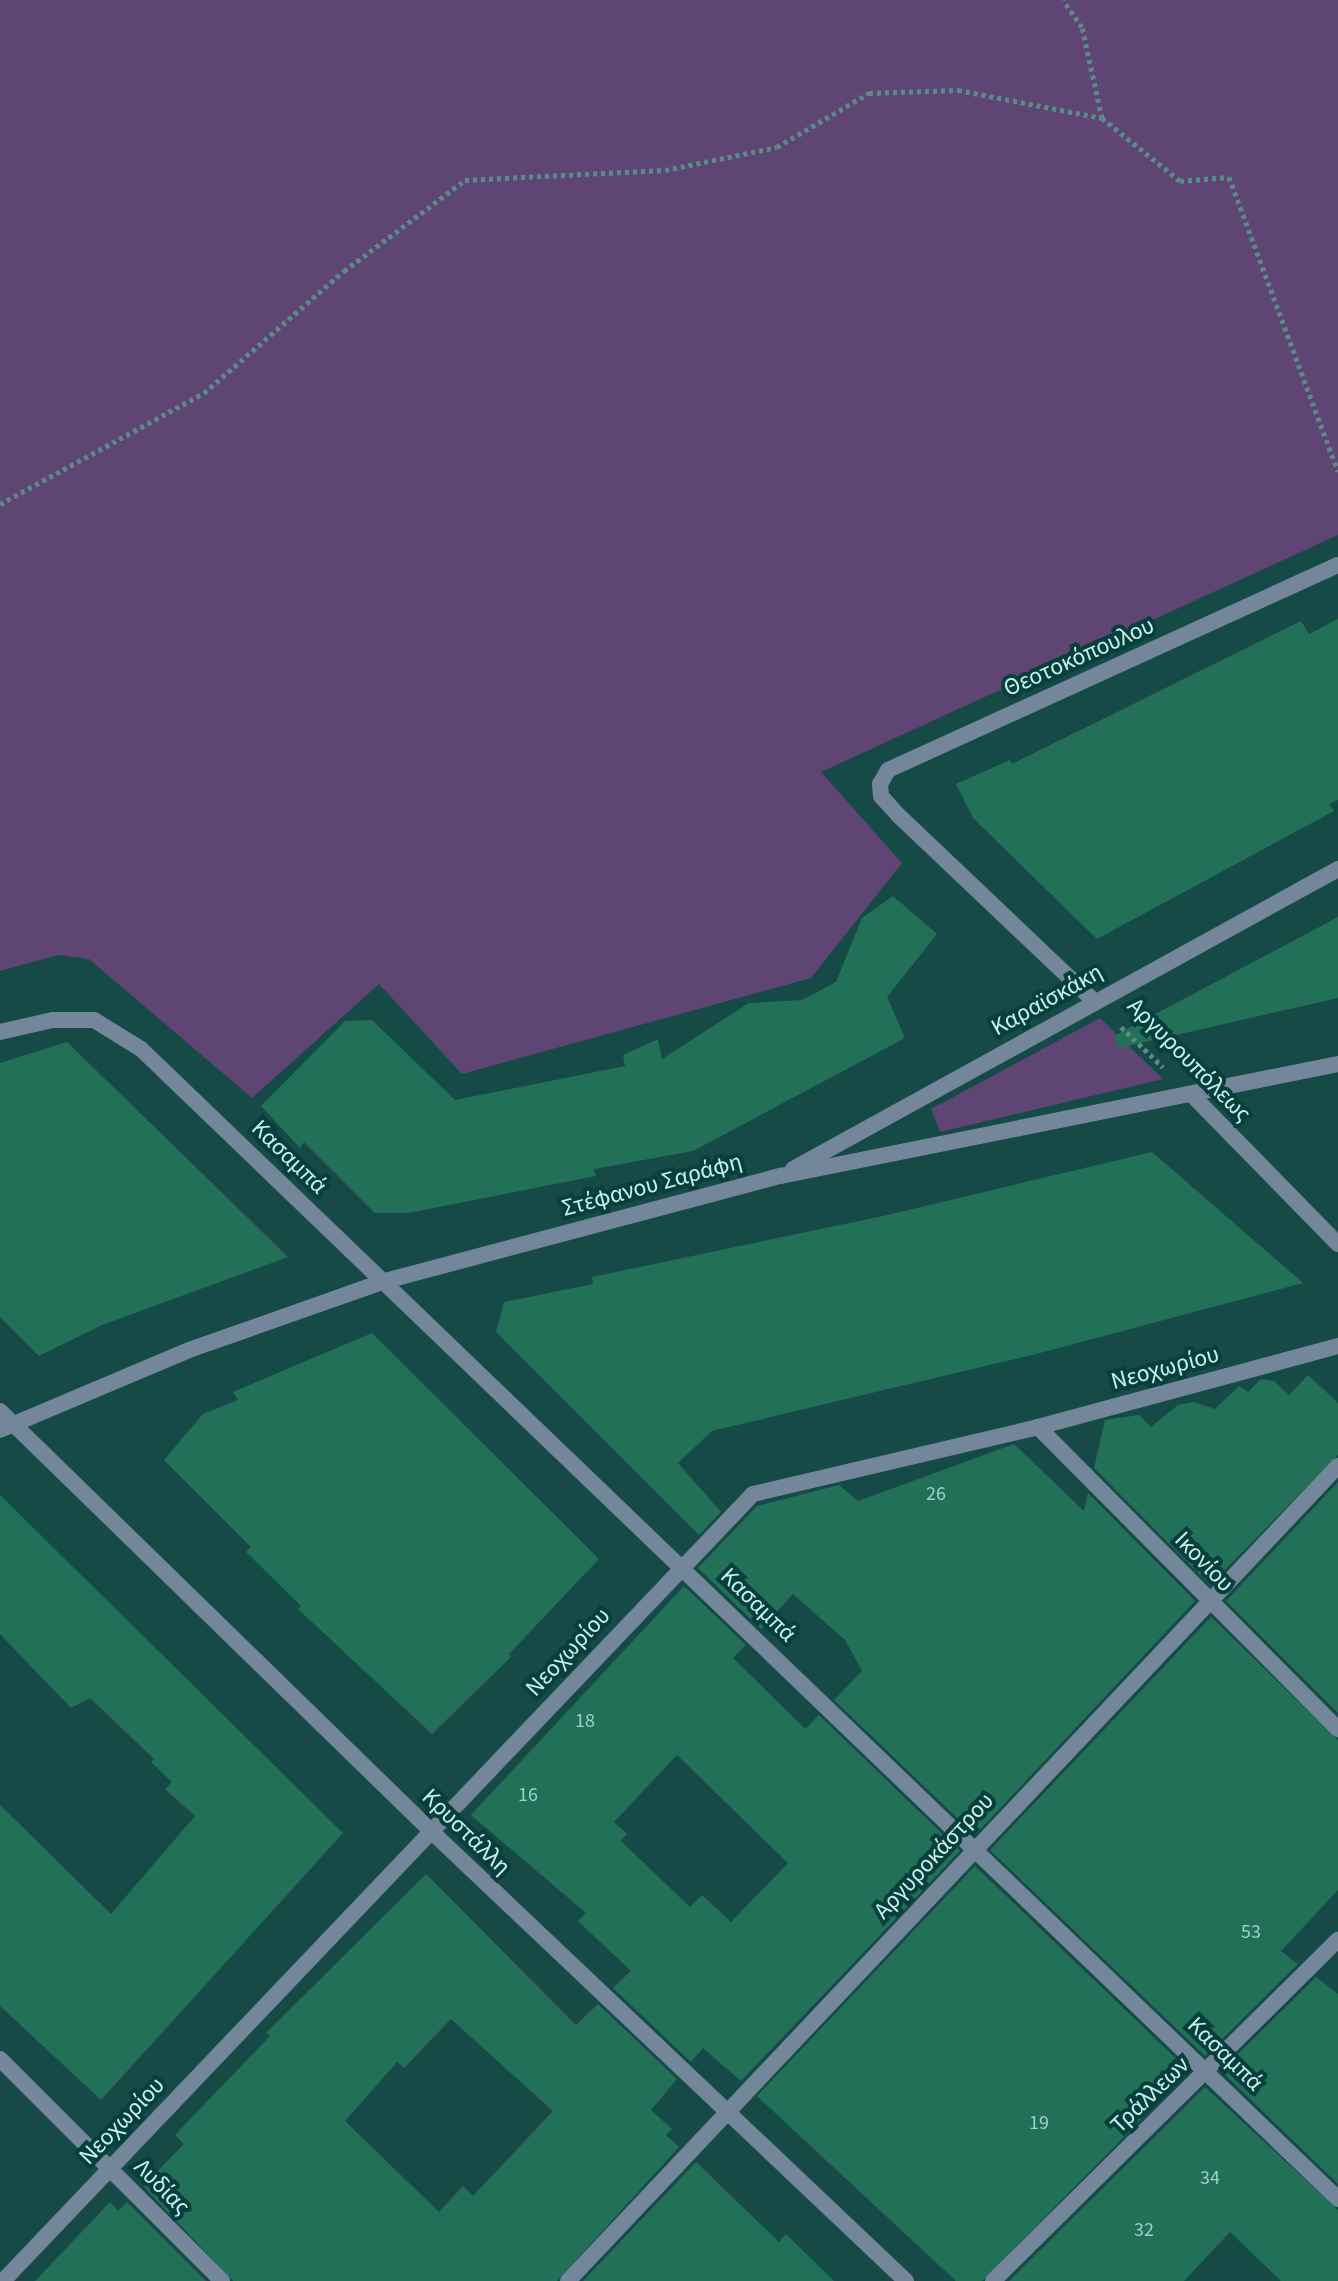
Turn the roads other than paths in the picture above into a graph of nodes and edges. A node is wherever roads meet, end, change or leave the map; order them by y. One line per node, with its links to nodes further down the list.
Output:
1 (1338, 565): 2 (street, Θεοτοκόπουλου)
2 (898, 815): 4 (street, Αργυρουπόλεως)
3 (1338, 869): 4 (street, Καραϊσκάκη)
4 (1094, 1001): 8 (street, Καραϊσκάκη)
5 (0, 1032): 10 (street, Κασαμπά)
6 (1338, 1064): 7 (street, Στέφανου Σαράφη)
7 (1193, 1096): 8 (street, Στέφανου Σαράφη); 9 (street, Αργυρουπόλεως)
8 (781, 1176): 10 (street, Στέφανου Σαράφη)
9 (1338, 1244)
10 (385, 1281): 12 (street, Στέφανου Σαράφη); 15 (street, Κασαμπά)
11 (1338, 1346): 13 (street, Νεοχωρίου)
12 (4, 1421): 18 (street, Κρυστάλλη)
13 (1038, 1427): 15 (street, Νεοχωρίου); 16 (street, Ικονίου)
14 (1338, 1466): 16 (street, Αργυροκάστρου)
15 (682, 1566): 18 (street, Νεοχωρίου); 19 (street, Κασαμπά)
16 (1208, 1602): 17 (street, Ικονίου); 19 (street, Αργυροκάστρου)
17 (1338, 1729)
18 (432, 1832): 23 (street, Κρυστάλλη); 24 (street, Νεοχωρίου)
19 (975, 1847): 22 (street, Κασαμπά); 23 (street, Αργυροκάστρου)
20 (1338, 1940): 22 (street, Τράλλεων)
21 (0, 2059): 24 (street, Λυδίας)
22 (1209, 2072): 25 (street, Κασαμπά); 30 (street, Τράλλεων)
23 (729, 2116): 28 (street, Αργυροκάστρου); 29 (street, Κρυστάλλη)
24 (109, 2169): 26 (street, Νεοχωρίου); 27 (street, Λυδίας)
25 (1338, 2199)
26 (3, 2281)
27 (222, 2281)
28 (568, 2281)
29 (906, 2281)
30 (993, 2281)

